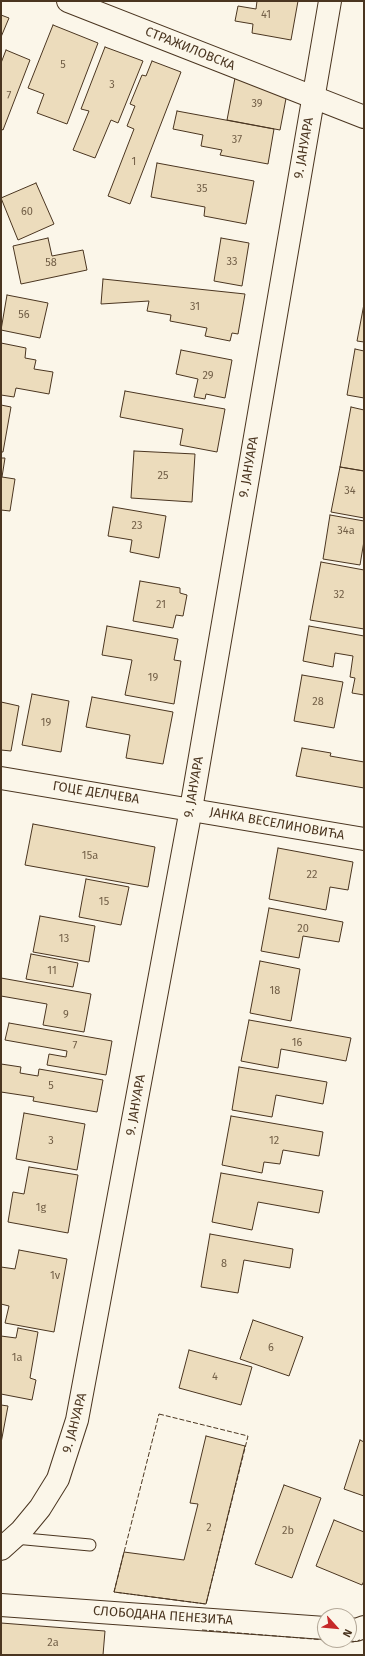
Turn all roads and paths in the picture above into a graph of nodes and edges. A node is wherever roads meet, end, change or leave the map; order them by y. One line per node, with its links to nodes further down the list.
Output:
1 (68, 1): 3 (street, СТРАЖИЛОВСКА)
2 (330, 1): 3 (street, 9. ЈАНУАРА)
3 (313, 97): 4 (street, СТРАЖИЛОВСКА); 6 (street, 9. ЈАНУАРА)
4 (364, 117)
5 (1, 778): 6 (street, ГОЦЕ ДЕЛЧЕВА)
6 (191, 809): 7 (street, ЈАНКА ВЕСЕЛИНОВИЋА); 8 (street, 9. ЈАНУАРА)
7 (364, 839)
8 (7, 1543): 9 (lane)
9 (90, 1545)
10 (1, 1605): 11 (street, СЛОБОДАНА ПЕНЕЗИЋА)
11 (317, 1627)

